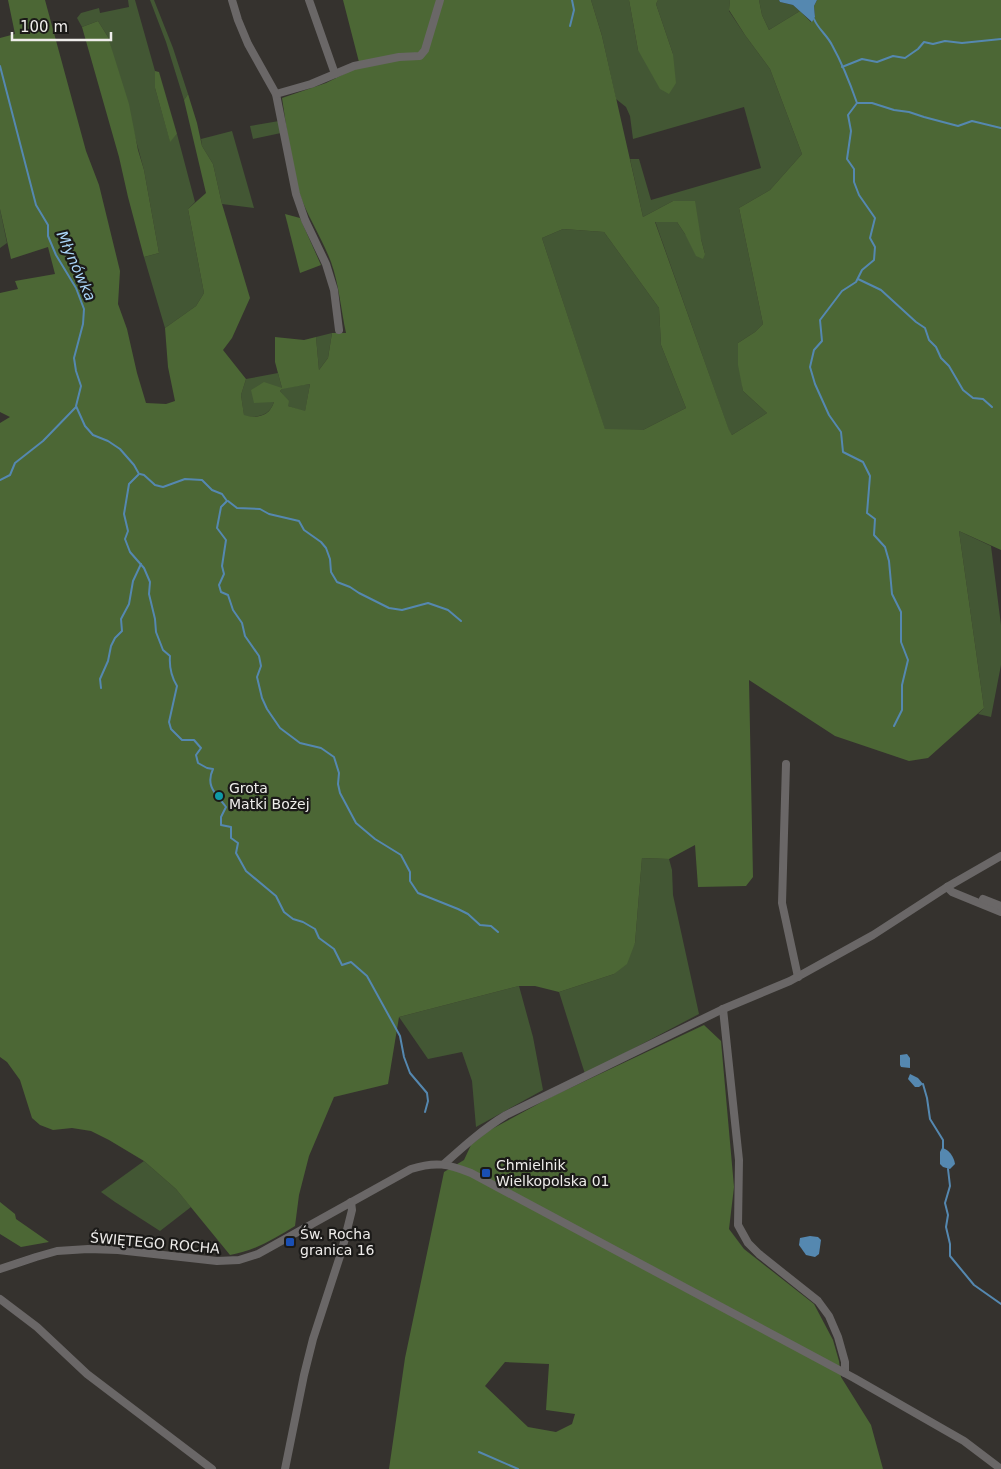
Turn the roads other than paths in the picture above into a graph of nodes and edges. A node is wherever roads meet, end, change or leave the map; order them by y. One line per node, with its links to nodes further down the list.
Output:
1 (232, 0): 5 (street)
2 (309, 0): 4 (street)
3 (440, 0): 4 (street)
4 (335, 74): 5 (street)
5 (276, 94): 6 (street)
6 (339, 330)
7 (786, 764): 12 (street)
8 (1001, 856): 9 (street)
9 (949, 888): 10 (street); 11 (street); 12 (street)
10 (1001, 906)
11 (1001, 912)
12 (798, 977): 13 (street)
13 (723, 1009): 14 (street); 18 (street)
14 (444, 1164): 15 (street, ŚWIĘTEGO ROCHA); 18 (street)
15 (351, 1202): 16 (street, ŚWIĘTEGO ROCHA); 20 (street)
16 (0, 1270)
17 (0, 1299): 19 (street)
18 (845, 1373): 21 (street)
19 (212, 1469)
20 (285, 1469)
21 (1000, 1469)

